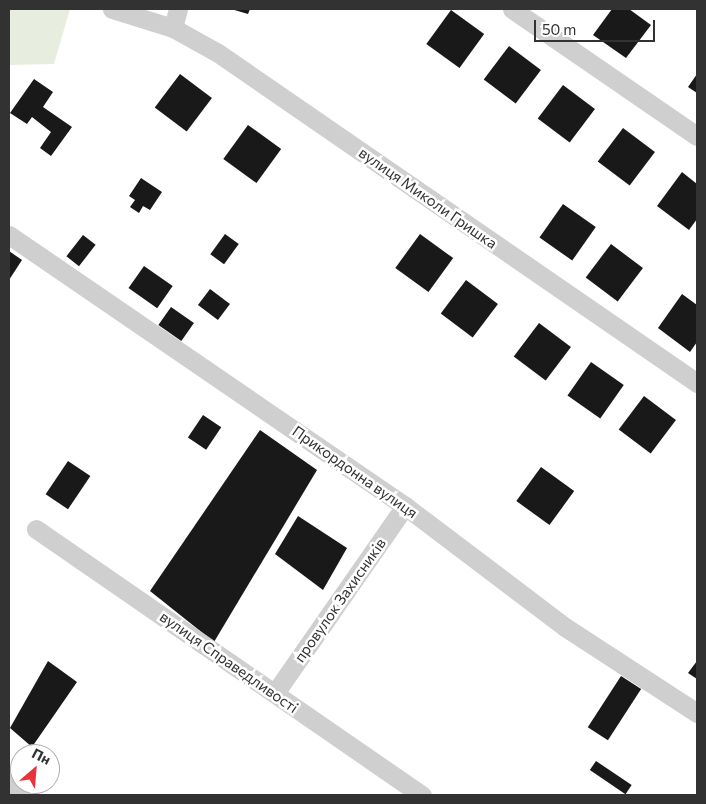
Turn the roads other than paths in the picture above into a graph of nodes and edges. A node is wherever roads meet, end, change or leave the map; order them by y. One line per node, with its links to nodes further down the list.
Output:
1 (112, 9): 4 (street, вулиця Миколи Гришка)
2 (178, 9): 4 (street)
3 (512, 9): 5 (street)
4 (173, 28): 7 (street, вулиця Миколи Гришка)
5 (697, 136)
6 (9, 235): 8 (street, Прикордонна вулиця)
7 (697, 383)
8 (404, 506): 10 (street, провулок Захисників); 11 (street, Прикордонна вулиця)
9 (36, 529): 10 (street, вулиця Справедливості)
10 (275, 693): 14 (street, вулиця Справедливості)
11 (697, 714)
12 (9, 782): 13 (street)
13 (28, 795)
14 (422, 795)

